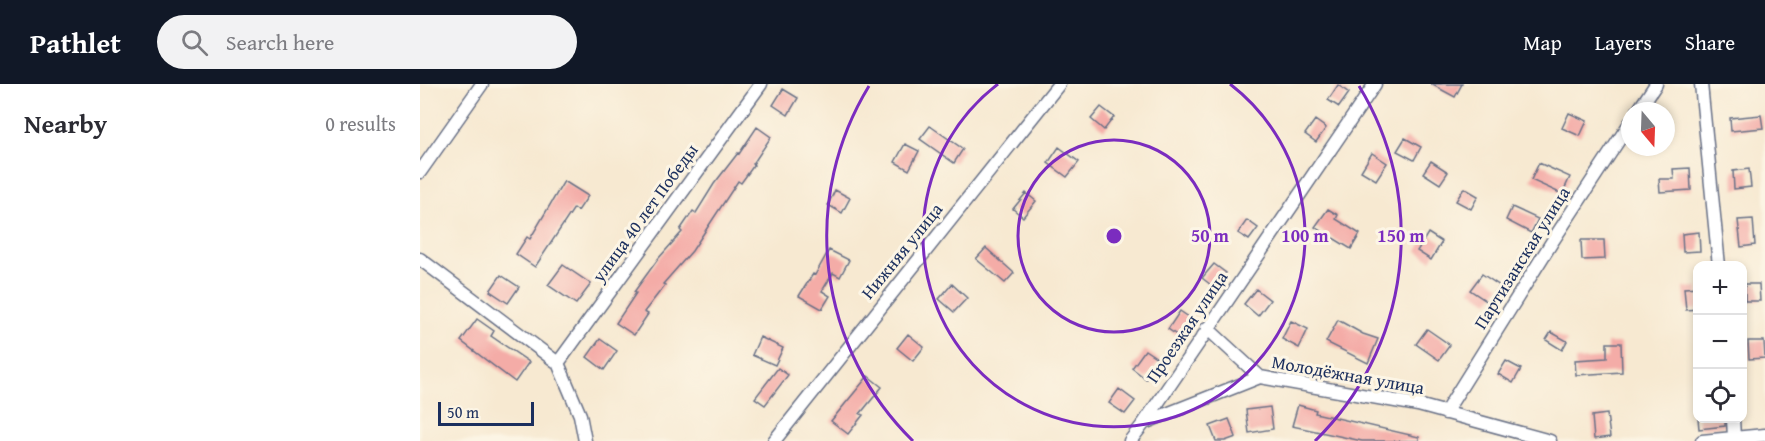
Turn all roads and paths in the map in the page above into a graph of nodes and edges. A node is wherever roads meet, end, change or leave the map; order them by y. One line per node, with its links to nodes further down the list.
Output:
1 (482, 84): 9 (street)
2 (761, 84): 13 (street, улица 40 лет Победы)
3 (1059, 84): 21 (street, Нижняя улица)
4 (1375, 84): 12 (street, Проезжая улица)
5 (1656, 84): 7 (street)
6 (1701, 84): 11 (street)
7 (1644, 102)
8 (1621, 137): 15 (street, Партизанская улица)
9 (420, 172)
10 (420, 259): 13 (street)
11 (1719, 261)
12 (1207, 328): 14 (street); 16 (street, Проезжая улица)
13 (558, 363): 20 (street)
14 (1260, 377): 15 (street, Молодёжная улица); 16 (street, Молодёжная улица)
15 (1445, 413): 23 (street, Молодёжная улица)
16 (1144, 423): 22 (street, Проезжая улица)
17 (1732, 423): 19 (street)
18 (1765, 435): 19 (street)
19 (1734, 438): 24 (street)
20 (585, 441)
21 (774, 441)
22 (1130, 441)
23 (1550, 441)
24 (1702, 441)

